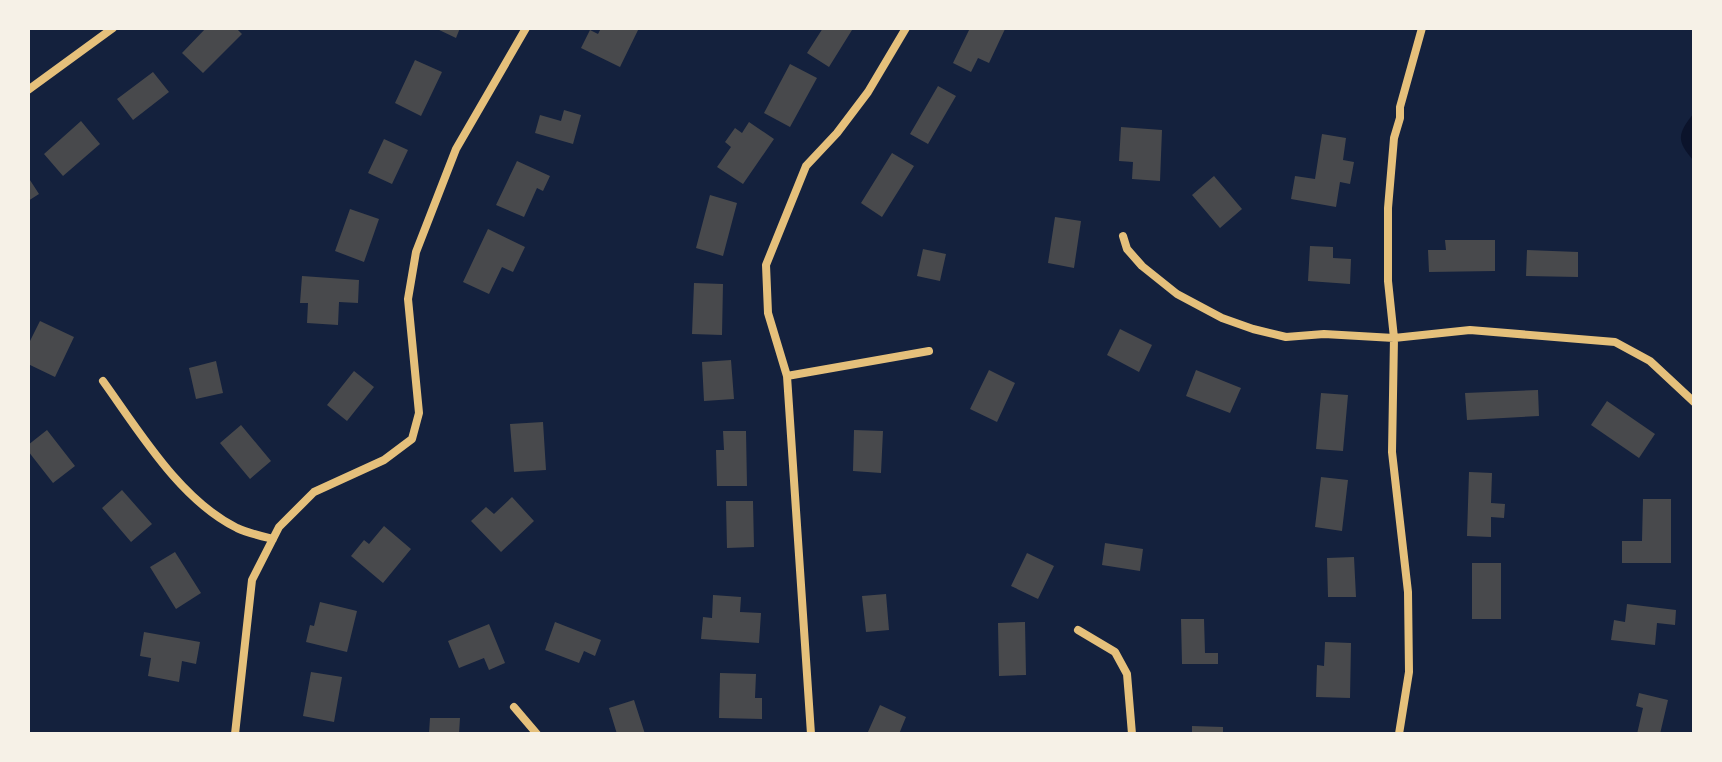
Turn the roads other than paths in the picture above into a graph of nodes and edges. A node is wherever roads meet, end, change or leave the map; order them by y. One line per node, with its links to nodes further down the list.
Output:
1 (113, 28): 5 (street)
2 (526, 28): 12 (street)
3 (906, 28): 9 (street)
4 (1422, 28): 7 (street)
5 (28, 90)
6 (1123, 236): 7 (street)
7 (1394, 338): 11 (street); 19 (street)
8 (929, 351): 9 (street)
9 (787, 376): 17 (street)
10 (103, 381): 12 (street)
11 (1694, 402)
12 (273, 539): 15 (street)
13 (1078, 630): 18 (street)
14 (514, 707): 16 (street)
15 (235, 734)
16 (537, 734)
17 (811, 734)
18 (1132, 734)
19 (1399, 734)

